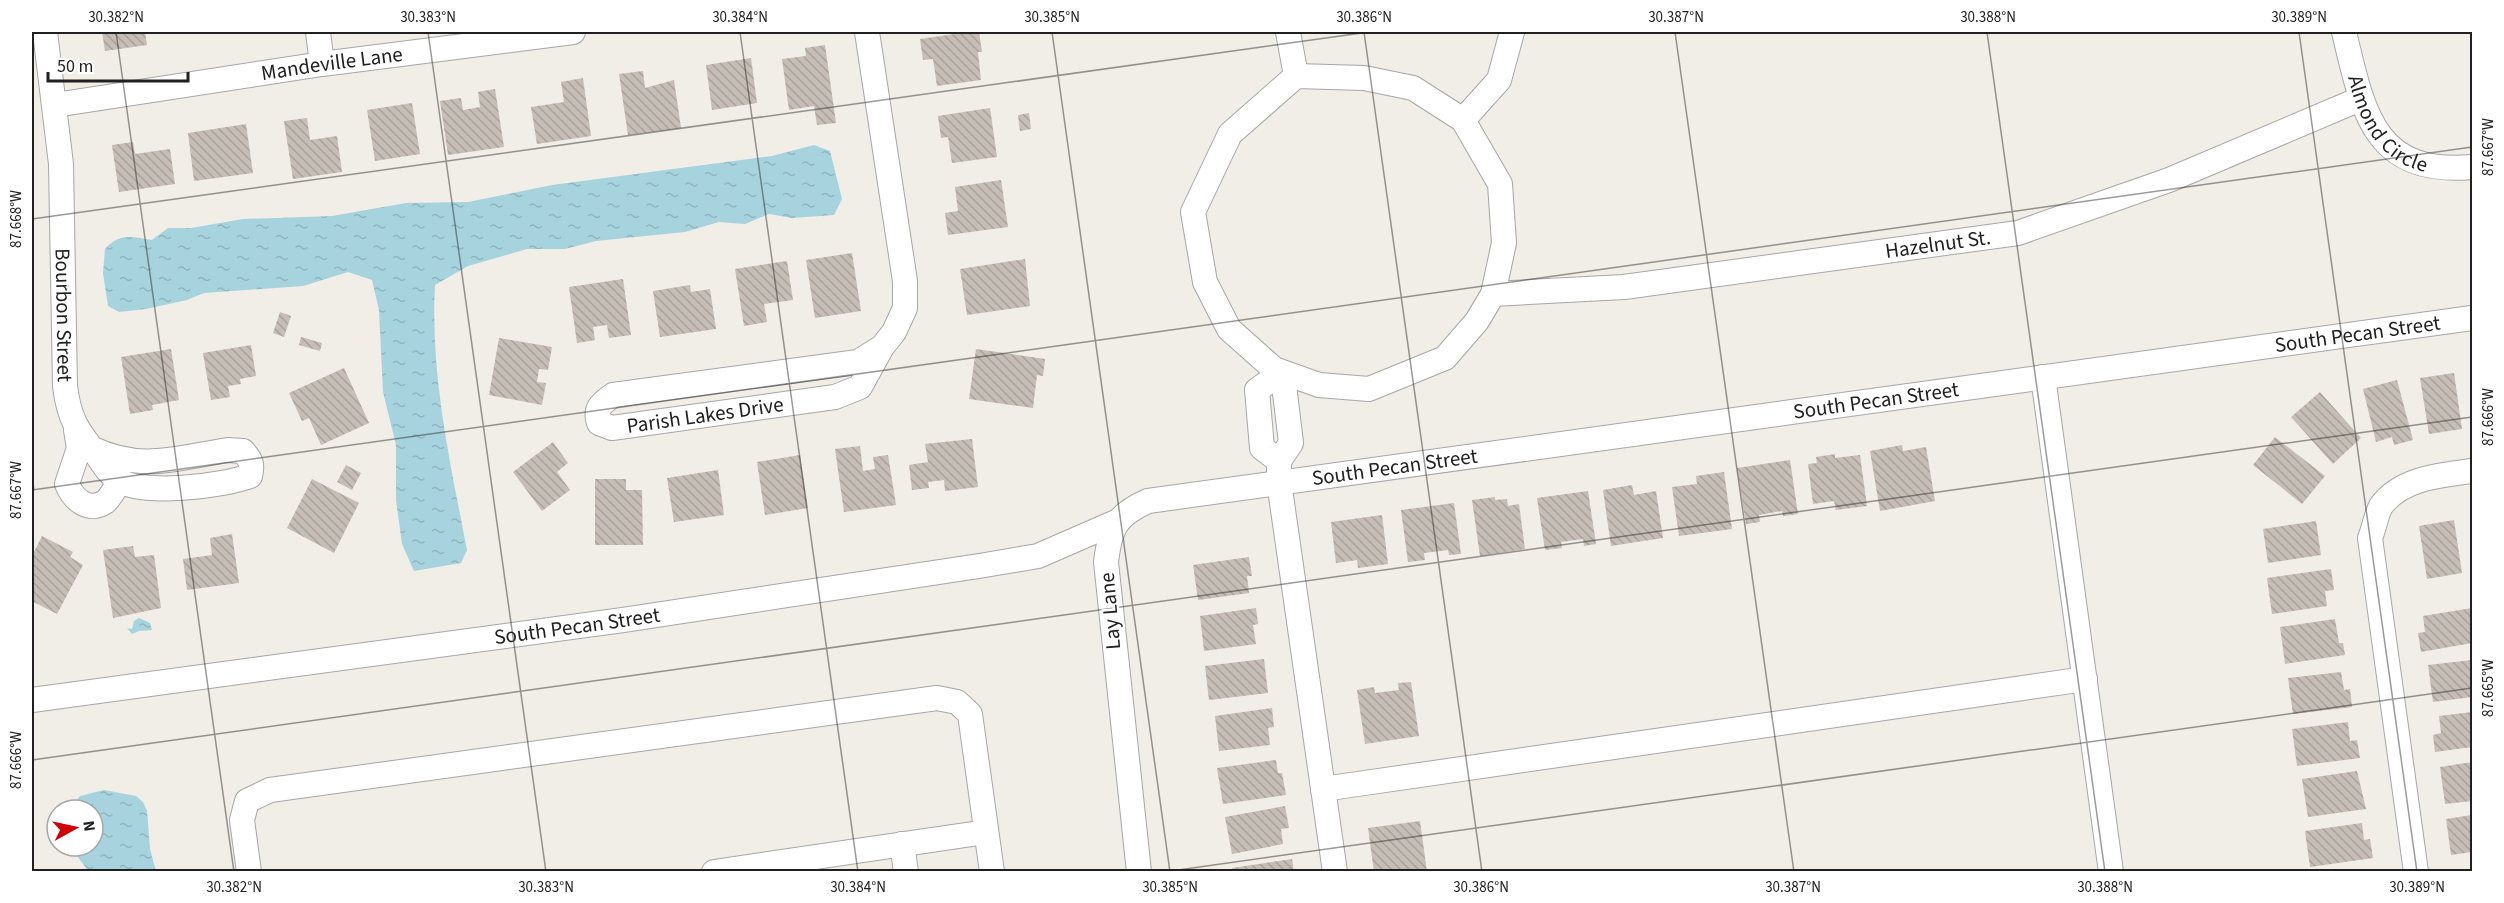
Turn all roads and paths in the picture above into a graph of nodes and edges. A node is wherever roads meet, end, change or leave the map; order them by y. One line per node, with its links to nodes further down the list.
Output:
1 (45, 32): 11 (street, Bourbon Street)
2 (318, 32): 8 (street)
3 (573, 32): 8 (street, Mandeville Lane)
4 (867, 32): 16 (street, Parish Lakes Drive)
5 (1288, 32): 9 (street)
6 (1513, 32): 12 (street)
7 (2344, 32): 10 (street, Almond Circle)
8 (322, 64): 11 (street, Mandeville Lane)
9 (1296, 76): 12 (street); 17 (street)
10 (2360, 99): 13 (street, Almond Circle); 14 (street, Hazelnut St.)
11 (55, 105): 19 (street, Bourbon Street)
12 (1463, 120): 14 (street)
13 (2472, 167)
14 (1493, 294): 17 (street)
15 (2472, 318): 18 (street, South Pecan Street)
16 (882, 347): 16 (street, Parish Lakes Drive)
17 (1274, 374): 21 (street)
18 (2043, 377): 21 (street, South Pecan Street); 24 (street)
19 (83, 439): 22 (street, Bourbon Street); 22 (street); 22 (street)
20 (2472, 471): 36 (street)
21 (1279, 472): 23 (street); 26 (street)
22 (119, 481)
23 (1116, 522): 25 (street, South Pecan Street); 33 (street, Lay Lane)
24 (2085, 679): 26 (street); 35 (street)
25 (32, 699)
26 (1323, 789): 34 (street)
27 (986, 832): 28 (street); 29 (street); 32 (street)
28 (902, 844): 30 (street); 31 (street)
29 (249, 872)
30 (714, 872)
31 (906, 872)
32 (992, 872)
33 (1139, 872)
34 (1335, 872)
35 (2111, 872)
36 (2416, 872)

